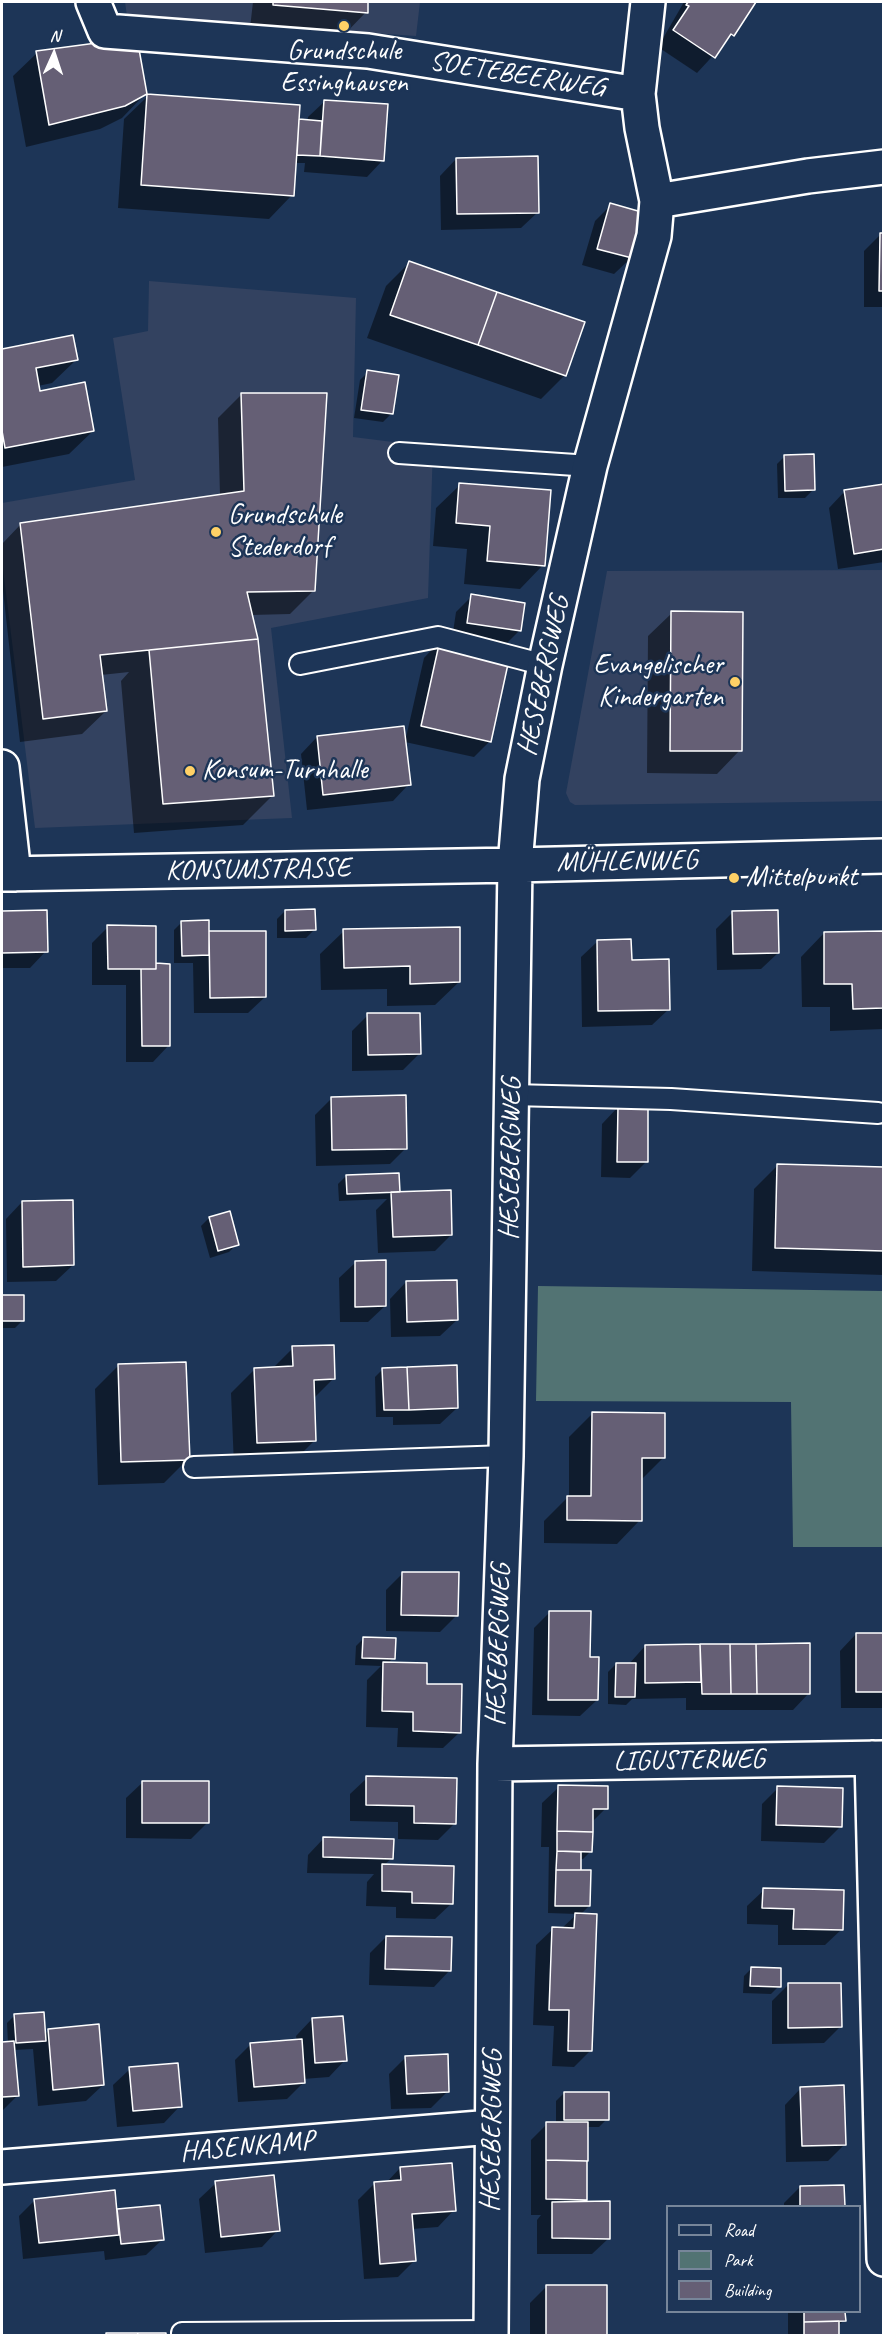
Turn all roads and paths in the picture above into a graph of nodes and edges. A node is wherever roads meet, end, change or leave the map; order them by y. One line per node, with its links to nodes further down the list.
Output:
1 (93, 2): 3 (street, SOETEBEERWEG)
2 (648, 2): 3 (street, HESEBERGWEG)
3 (638, 94): 5 (street, HESEBERGWEG)
4 (884, 167): 5 (street)
5 (657, 201): 7 (street, HESEBERGWEG)
6 (399, 453): 7 (lane)
7 (590, 466): 9 (street, HESEBERGWEG)
8 (300, 664): 9 (lane)
9 (545, 664): 12 (street, HESEBERGWEG)
10 (2, 766): 13 (street)
11 (884, 856): 12 (street, MÜHLENWEG)
12 (514, 865): 13 (street, KONSUMSTRASSE); 14 (street, HESEBERGWEG)
13 (8, 874)
14 (512, 1095): 15 (lane); 16 (street, HESEBERGWEG)
15 (878, 1113)
16 (506, 1456): 17 (lane); 19 (street, HESEBERGWEG)
17 (194, 1467)
18 (878, 1758): 19 (street, LIGUSTERWEG); 22 (street)
19 (495, 1764): 20 (street, HESEBERGWEG)
20 (492, 2127): 21 (street, HASENKAMP); 23 (street, HESEBERGWEG)
21 (2, 2167)
22 (884, 2259)
23 (490, 2333): 24 (lane)
24 (182, 2336)

